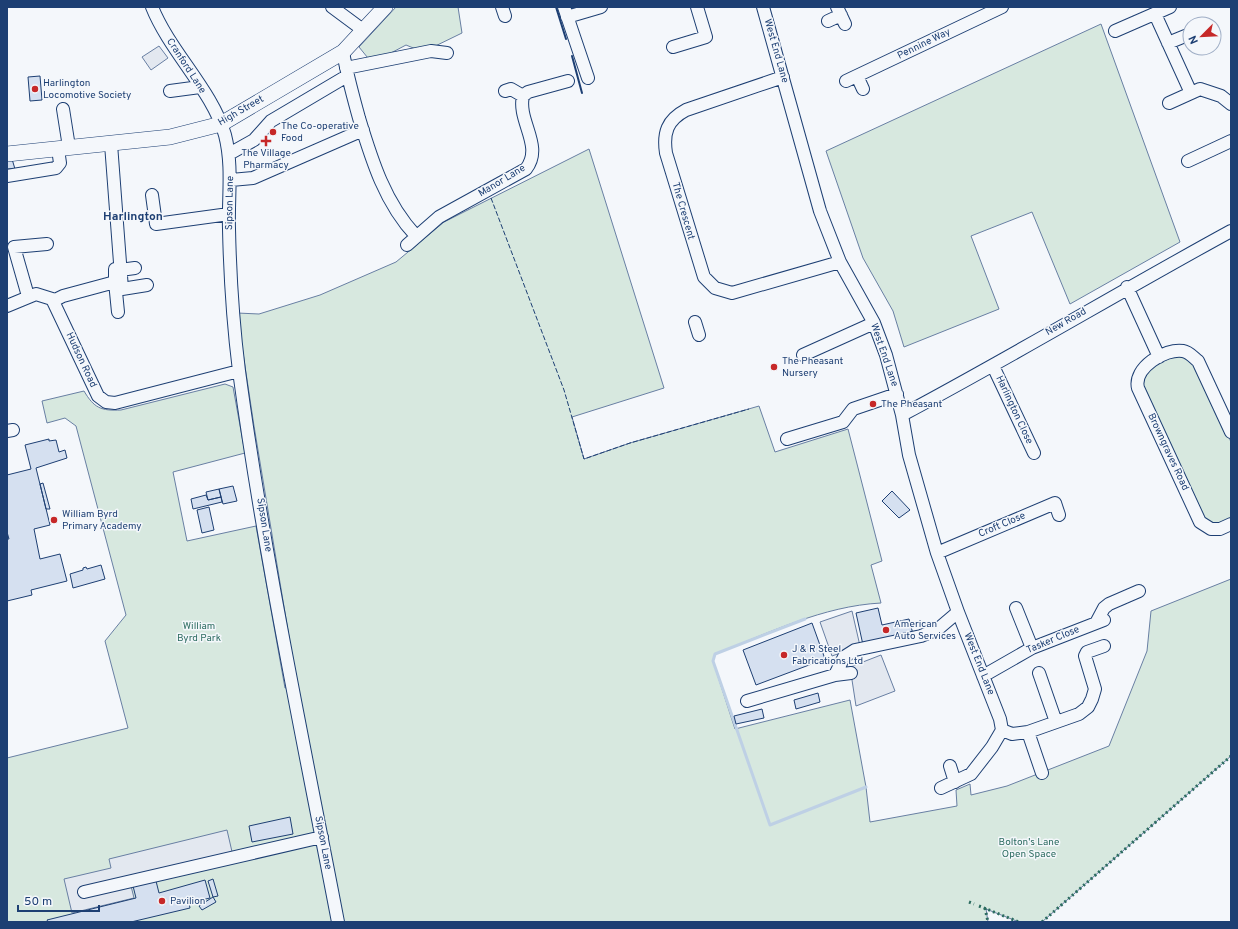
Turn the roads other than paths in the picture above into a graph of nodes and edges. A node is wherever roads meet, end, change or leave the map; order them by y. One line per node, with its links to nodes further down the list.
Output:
1 (152, 7): 24 (street, Cranford Lane)
2 (332, 7): 13 (street)
3 (385, 7): 13 (main road, High Street)
4 (600, 7): 9 (street)
5 (697, 7): 17 (street)
6 (763, 7): 21 (street, West End Lane)
7 (1002, 7): 25 (street, Pennine Way)
8 (1170, 7): 11 (street)
9 (565, 12): 22 (street)
10 (843, 13): 12 (street)
11 (1155, 14): 14 (street); 16 (street)
12 (828, 21)
13 (362, 30): 18 (main road, High Street)
14 (1115, 31)
15 (1182, 37): 16 (street)
16 (1168, 43): 28 (street)
17 (673, 47)
18 (343, 52): 20 (street, Manor Lane); 33 (main road, High Street)
19 (447, 53): 20 (street)
20 (347, 72): 34 (street, Manor Lane); 39 (street)
21 (783, 77): 47 (street, West End Lane); 47 (street, The Crescent)
22 (588, 78)
23 (568, 81): 29 (street)
24 (200, 87): 26 (street); 33 (street, Cranford Lane)
25 (863, 89)
26 (170, 91)
27 (505, 91): 29 (street)
28 (1191, 93): 30 (street); 31 (street)
29 (523, 96): 34 (street, Manor Lane)
30 (1169, 103)
31 (1231, 104)
32 (63, 109): 37 (street)
33 (221, 124): 36 (main road, High Street); 39 (street, Sipson Lane)
34 (363, 130): 42 (street)
35 (1231, 141): 40 (street)
36 (111, 144): 37 (main road, High Street); 48 (street)
37 (63, 148): 38 (main road, High Street); 41 (street)
38 (7, 154)
39 (229, 154): 42 (street, Sipson Lane)
40 (1188, 161)
41 (7, 176)
42 (231, 180): 44 (street, Sipson Lane)
43 (152, 195): 44 (street)
44 (229, 214): 63 (street, Sipson Lane)
45 (1231, 231): 52 (street, New Road)
46 (47, 244): 53 (street)
47 (840, 262): 58 (street, West End Lane)
48 (117, 264): 49 (street); 50 (street); 51 (street)
49 (135, 268)
50 (115, 282): 54 (street); 56 (street)
51 (147, 285)
52 (1128, 287): 61 (street); 62 (street, New Road)
53 (28, 296): 54 (street); 55 (street)
54 (53, 301): 63 (street, Hudson Road)
55 (7, 306)
56 (118, 312)
57 (695, 322): 59 (street)
58 (874, 323): 60 (street); 64 (street, West End Lane)
59 (700, 336)
60 (803, 355)
61 (1159, 357): 66 (street, Browngraves Road); 70 (street, Browngraves Road)
62 (993, 366): 65 (street, New Road); 68 (street, Harlington Close)
63 (239, 371): 89 (street, Sipson Lane)
64 (897, 394): 65 (street, West End Lane); 67 (street)
65 (902, 415): 71 (street, West End Lane)
66 (1231, 432)
67 (787, 439)
68 (1034, 453)
69 (1059, 515): 71 (street, Croft Close)
70 (1231, 524)
71 (938, 553): 74 (street, West End Lane)
72 (1140, 591): 76 (street, Tasker Close)
73 (1016, 608): 76 (street)
74 (958, 612): 79 (street); 80 (street, West End Lane)
75 (1104, 646): 82 (street)
76 (1032, 648): 80 (street, Tasker Close)
77 (1039, 672): 82 (street)
78 (851, 673): 79 (street)
79 (835, 675): 81 (street)
80 (983, 676): 83 (street, West End Lane)
81 (747, 701)
82 (1056, 722): 84 (street)
83 (1002, 730): 84 (street); 87 (street)
84 (1028, 732): 86 (street)
85 (950, 766): 87 (street)
86 (1042, 773)
87 (955, 782): 88 (street)
88 (941, 788)
89 (322, 837): 90 (street); 91 (street, Sipson Lane)
90 (84, 892)
91 (338, 922)

